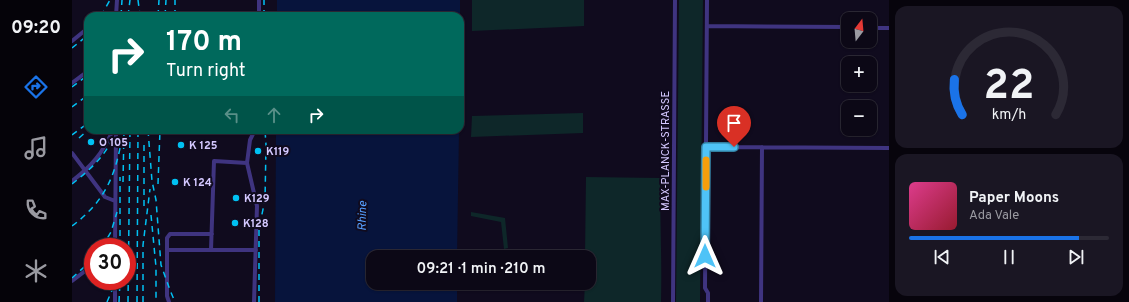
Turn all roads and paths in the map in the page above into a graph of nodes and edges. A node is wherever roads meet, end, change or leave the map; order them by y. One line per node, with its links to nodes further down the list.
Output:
1 (117, 0): 5 (street)
2 (259, 0): 6 (street)
3 (675, 0): 37 (street, MAX-PLANCK-STRASSE)
4 (707, 0): 7 (street)
5 (116, 12)
6 (259, 12)
7 (707, 26): 8 (street); 18 (street)
8 (841, 27)
9 (877, 28): 10 (street)
10 (889, 28)
11 (84, 31): 12 (street)
12 (72, 41)
13 (84, 74): 14 (street)
14 (72, 83)
15 (111, 134): 23 (street)
16 (116, 134): 25 (street)
17 (253, 134): 22 (street)
18 (706, 147): 19 (street); 38 (street)
19 (762, 147): 20 (street); 39 (street)
20 (889, 148)
21 (72, 153): 23 (street)
22 (247, 162): 26 (street); 30 (street)
23 (85, 171): 24 (street); 25 (street)
24 (72, 181)
25 (115, 201): 27 (street)
26 (212, 234): 28 (street); 29 (street)
27 (115, 238)
28 (167, 250): 29 (street); 35 (street)
29 (211, 250): 30 (street)
30 (256, 250): 36 (street)
31 (84, 271): 32 (street)
32 (72, 281)
33 (115, 290): 34 (street)
34 (114, 302)
35 (169, 302)
36 (254, 302)
37 (673, 302)
38 (708, 302)
39 (761, 302)

